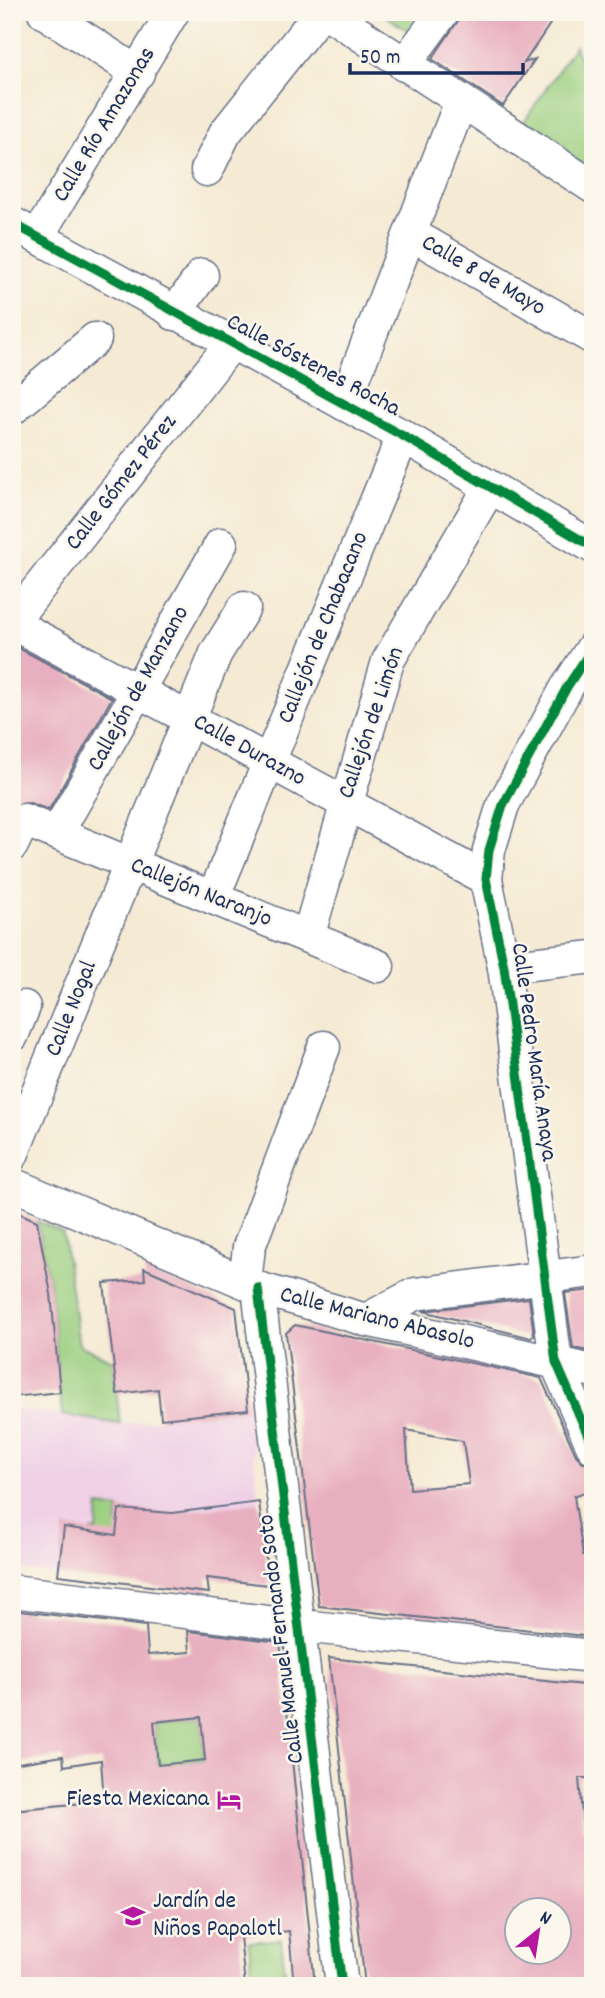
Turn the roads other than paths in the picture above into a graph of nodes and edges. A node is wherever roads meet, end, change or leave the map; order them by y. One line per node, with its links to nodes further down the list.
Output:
1 (44, 12): 7 (street)
2 (173, 12): 7 (street, Calle Río Amazonas)
3 (321, 12): 9 (street)
4 (327, 12): 6 (street)
5 (443, 12): 6 (street)
6 (404, 65): 8 (street)
7 (138, 73): 11 (street, Calle Río Amazonas)
8 (461, 101): 10 (street); 12 (street)
9 (207, 170)
10 (593, 187)
11 (24, 230): 14 (street, Calle Sóstenes Rocha)
12 (411, 234): 15 (street, Calle 8 de Mayo); 18 (street)
13 (202, 275): 14 (street)
14 (174, 314): 17 (street, Calle Sóstenes Rocha)
15 (593, 338)
16 (95, 339): 19 (street)
17 (231, 344): 18 (street, Calle Sóstenes Rocha); 25 (street, Calle Gómez Pérez)
18 (344, 404): 20 (street, Calle Sóstenes Rocha)
19 (12, 409)
20 (403, 436): 21 (street, Calle Sóstenes Rocha); 30 (street, Callejón de Chabacano)
21 (490, 487): 23 (street, Calle Sóstenes Rocha); 31 (street, Callejón de Limón)
22 (221, 544): 27 (street, Callejón de Manzano)
23 (593, 547)
24 (244, 608): 29 (street, Calle Nogal)
25 (12, 622): 27 (street, Calle Durazno)
26 (593, 647): 28 (street, Calle Pedro María Anaya)
27 (138, 690): 29 (street, Calle Durazno); 33 (street, Callejón de Manzano)
28 (580, 694): 35 (street, Calle Pedro María Anaya)
29 (190, 718): 30 (street, Calle Durazno); 34 (street, Calle Nogal)
30 (269, 762): 31 (street, Calle Durazno); 36 (street, Callejón de Chabacano)
31 (344, 804): 35 (street, Calle Durazno); 37 (street, Callejón de Limón)
32 (18, 832): 33 (street, Callejón Naranjo)
33 (57, 834): 34 (street, Callejón Naranjo)
34 (131, 864): 36 (street, Callejón Naranjo); 44 (street, Calle Nogal)
35 (486, 879): 40 (street, Calle Pedro María Anaya)
36 (213, 898): 37 (street, Callejón Naranjo)
37 (308, 937): 39 (street, Callejón Naranjo)
38 (593, 957): 40 (street)
39 (378, 966)
40 (504, 967): 47 (street, Calle Pedro María Anaya)
41 (24, 1007): 42 (street)
42 (12, 1037)
43 (324, 1046): 48 (street, Calle Manuel Fernando Soto)
44 (12, 1155)
45 (12, 1184): 48 (street, Calle Mariano Abasolo)
46 (593, 1271): 47 (street)
47 (543, 1277): 49 (street); 50 (street, Calle Pedro María Anaya)
48 (251, 1285): 49 (street, Calle Mariano Abasolo); 54 (street, Calle Manuel Fernando Soto)
49 (366, 1320): 50 (street, Calle Mariano Abasolo)
50 (556, 1362): 51 (street, Calle Mariano Abasolo); 52 (street, Calle Pedro María Anaya)
51 (593, 1371)
52 (593, 1447)
53 (12, 1591): 54 (street)
54 (301, 1626): 55 (street); 56 (street, Calle Manuel Fernando Soto)
55 (593, 1656)
56 (342, 1986)

